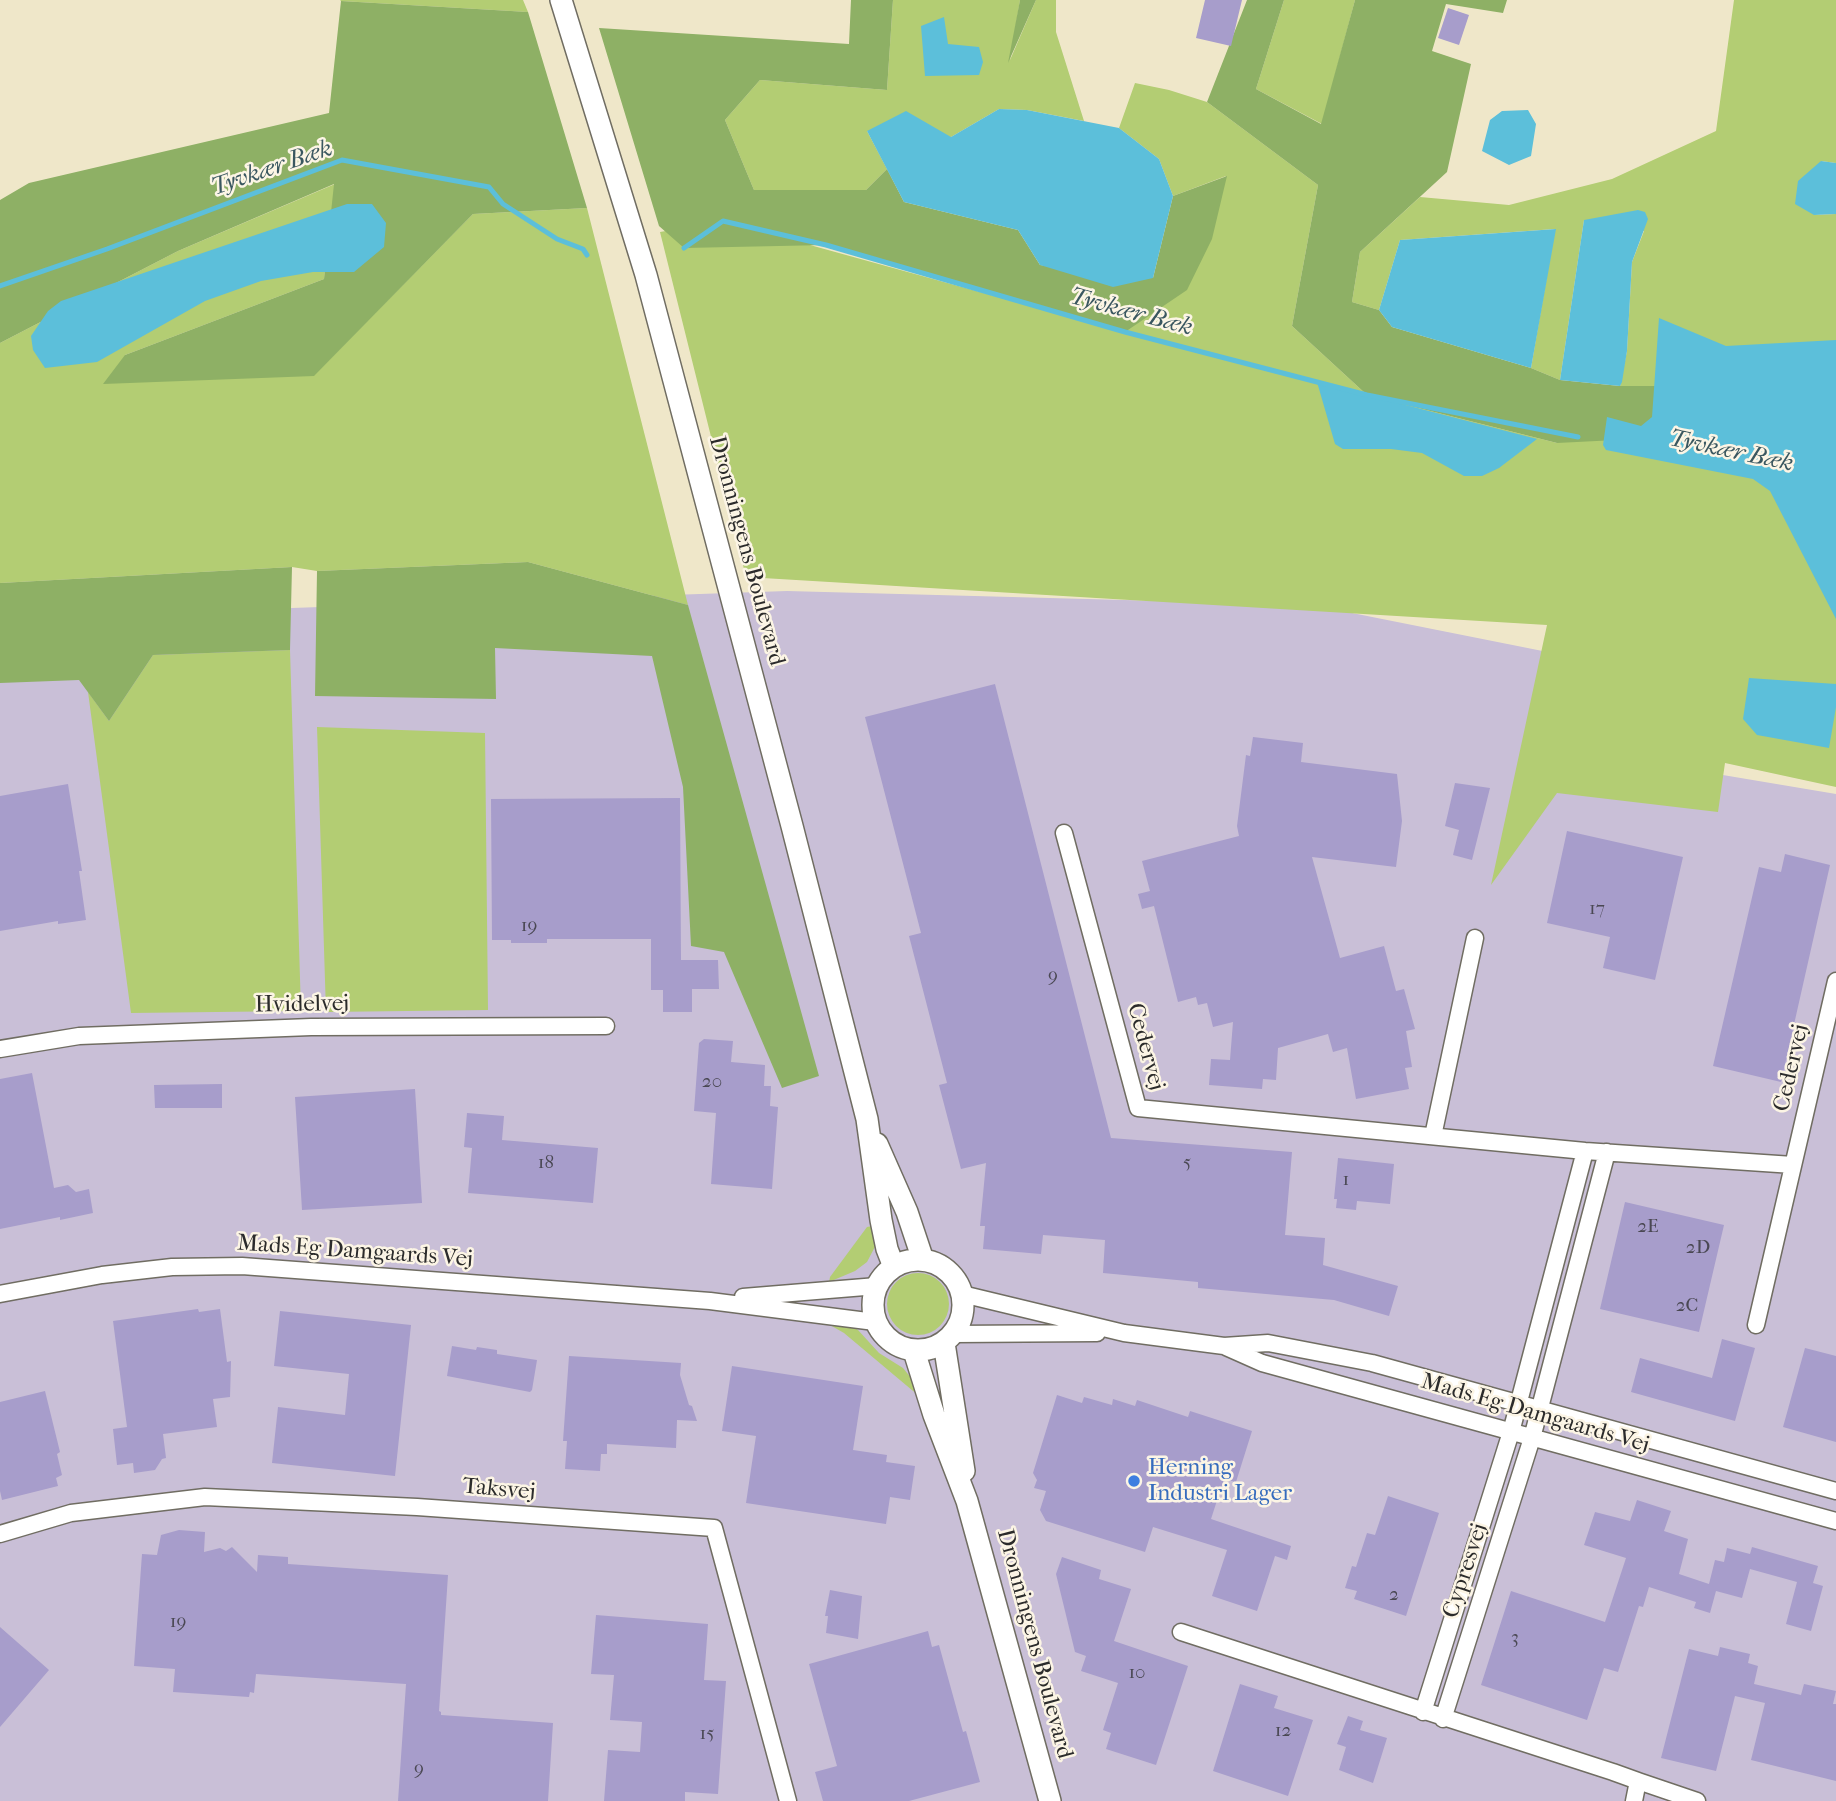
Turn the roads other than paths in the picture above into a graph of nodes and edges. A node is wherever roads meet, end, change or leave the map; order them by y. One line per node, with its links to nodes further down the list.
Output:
1 (561, 0): 7 (main road, Dronningens Boulevard)
2 (1064, 833): 8 (street, Cedervej)
3 (1475, 938): 8 (street)
4 (1836, 981): 11 (street, Cedervej)
5 (606, 1026): 6 (street, Hvidelvej)
6 (0, 1049)
7 (867, 1119): 12 (main road, Dronningens Boulevard); 13 (main road, Dronningens Boulevard)
8 (1433, 1136): 9 (street, Cedervej)
9 (1585, 1151): 10 (street, Cedervej); 24 (street)
10 (1607, 1152): 11 (street, Cedervej); 25 (street)
11 (1793, 1165): 19 (street, Cedervej)
12 (923, 1260): 13 (main road); 16 (main road)
13 (894, 1267): 14 (main road)
14 (877, 1286): 17 (street, Mads Eg Damgaards Vej); 18 (main road)
15 (0, 1294): 17 (street, Mads Eg Damgaards Vej)
16 (962, 1294): 20 (street, Mads Eg Damgaards Vej); 21 (main road)
17 (710, 1301): 18 (street, Mads Eg Damgaards Vej)
18 (875, 1322): 23 (main road)
19 (1756, 1325)
20 (1124, 1333): 21 (street, Mads Eg Damgaards Vej); 22 (street, Mads Eg Damgaards Vej)
21 (949, 1338): 23 (main road); 29 (main road, Dronningens Boulevard)
22 (1224, 1346): 24 (street, Mads Eg Damgaards Vej); 26 (street, Mads Eg Damgaards Vej)
23 (914, 1351): 29 (main road, Dronningens Boulevard)
24 (1519, 1404): 25 (street, Mads Eg Damgaards Vej); 26 (street)
25 (1540, 1410): 27 (street); 28 (street, Mads Eg Damgaards Vej)
26 (1511, 1432): 27 (street, Mads Eg Damgaards Vej); 33 (street, Cypresvej)
27 (1532, 1438): 30 (street, Mads Eg Damgaards Vej); 34 (street, Cypresvej)
28 (1836, 1490)
29 (967, 1501): 37 (main road, Dronningens Boulevard)
30 (1836, 1521)
31 (0, 1534): 36 (street, Taksvej)
32 (1181, 1632): 33 (street)
33 (1423, 1712): 34 (street)
34 (1443, 1719): 35 (street)
35 (1638, 1781): 38 (street); 39 (street)
36 (788, 1801)
37 (1050, 1801)
38 (1634, 1801)
39 (1697, 1801)

